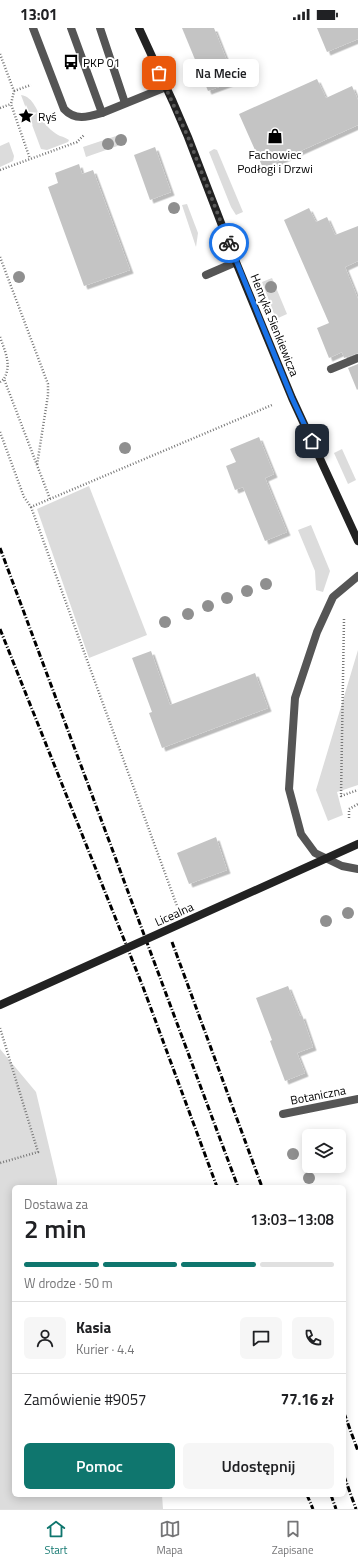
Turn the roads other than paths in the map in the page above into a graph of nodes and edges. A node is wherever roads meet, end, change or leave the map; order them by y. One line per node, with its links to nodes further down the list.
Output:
1 (33, 28): 7 (street)
2 (71, 28): 7 (street)
3 (100, 28): 6 (street)
4 (139, 28): 5 (street, Henryka Sienkiewicza)
5 (166, 87): 6 (street); 8 (street, Henryka Sienkiewicza)
6 (125, 103): 7 (street)
7 (102, 113)
8 (236, 262): 9 (street); 12 (street, Henryka Sienkiewicza)
9 (206, 275)
10 (358, 358): 11 (street)
11 (331, 369)
12 (358, 541)
13 (358, 576): 15 (street)
14 (358, 844): 16 (street, Licealna, bridge)
15 (358, 870)
16 (0, 1005)
17 (358, 1099): 18 (street, Botaniczna)
18 (283, 1114)

